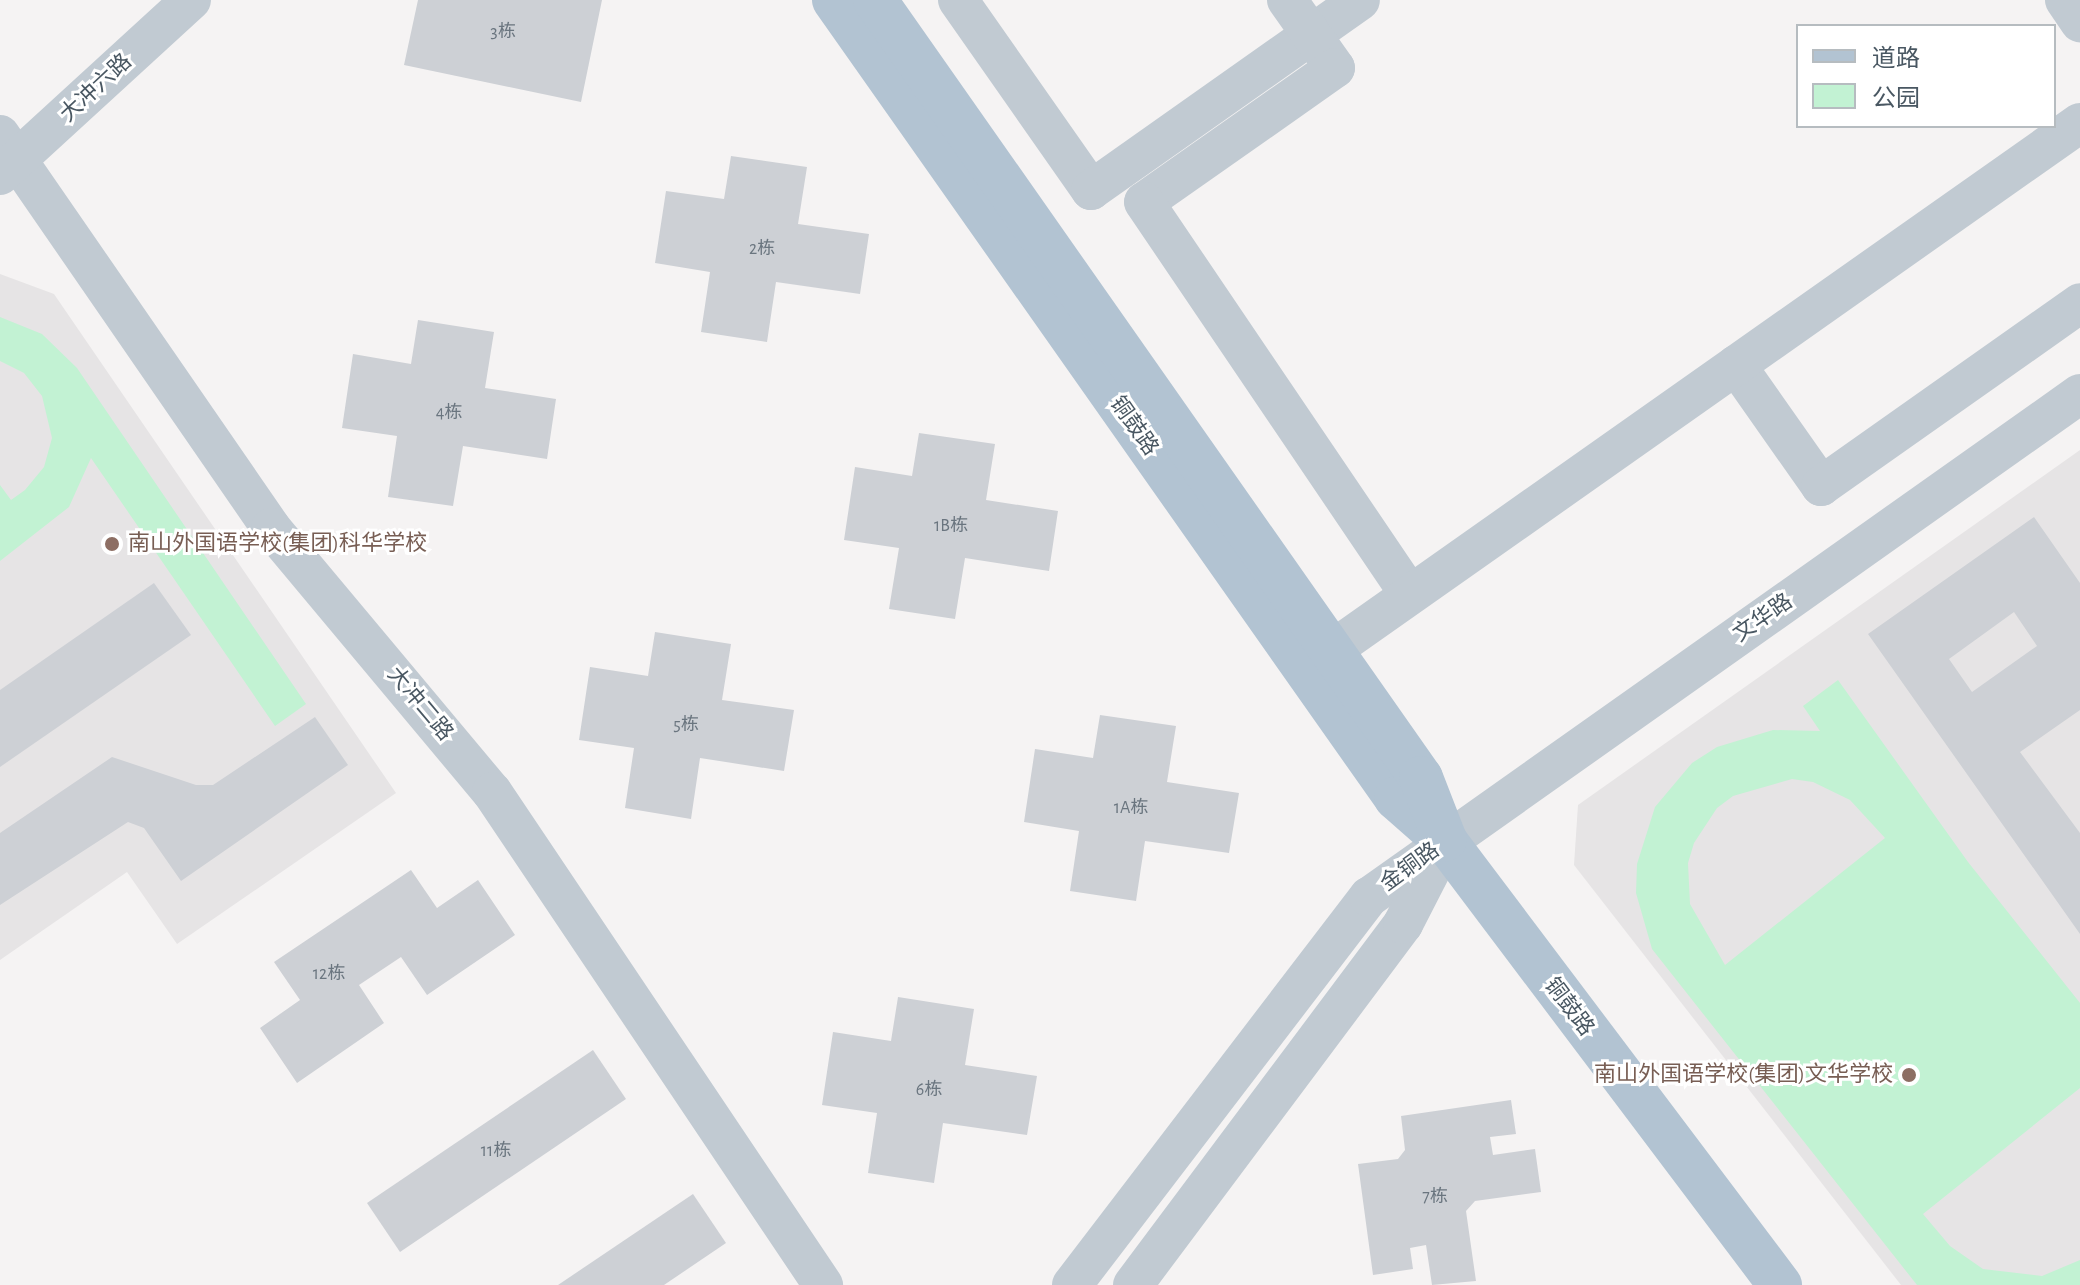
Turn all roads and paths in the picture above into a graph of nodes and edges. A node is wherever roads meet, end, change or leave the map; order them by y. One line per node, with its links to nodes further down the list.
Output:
1 (191, 0): 11 (street, 大冲六路)
2 (834, 0): 17 (main road, 铜鼓路)
3 (875, 0): 16 (main road, 铜鼓路)
4 (958, 0): 9 (street)
5 (1287, 0): 9 (street)
6 (1360, 0): 9 (street)
7 (2065, 0): 8 (street)
8 (2080, 22)
9 (1311, 35): 15 (street)
10 (2080, 123): 13 (street)
11 (6, 157): 18 (street, 大冲二路)
12 (2080, 303): 13 (street)
13 (1736, 365): 15 (street)
14 (2080, 394): 17 (street, 文华路)
15 (1409, 594): 16 (street)
16 (1332, 650): 17 (main road, 铜鼓路)
17 (1446, 842): 19 (street, 金铜路); 20 (street, 金铜路); 21 (main road, 铜鼓路)
18 (823, 1285)
19 (1072, 1285)
20 (1133, 1285)
21 (1780, 1285)

